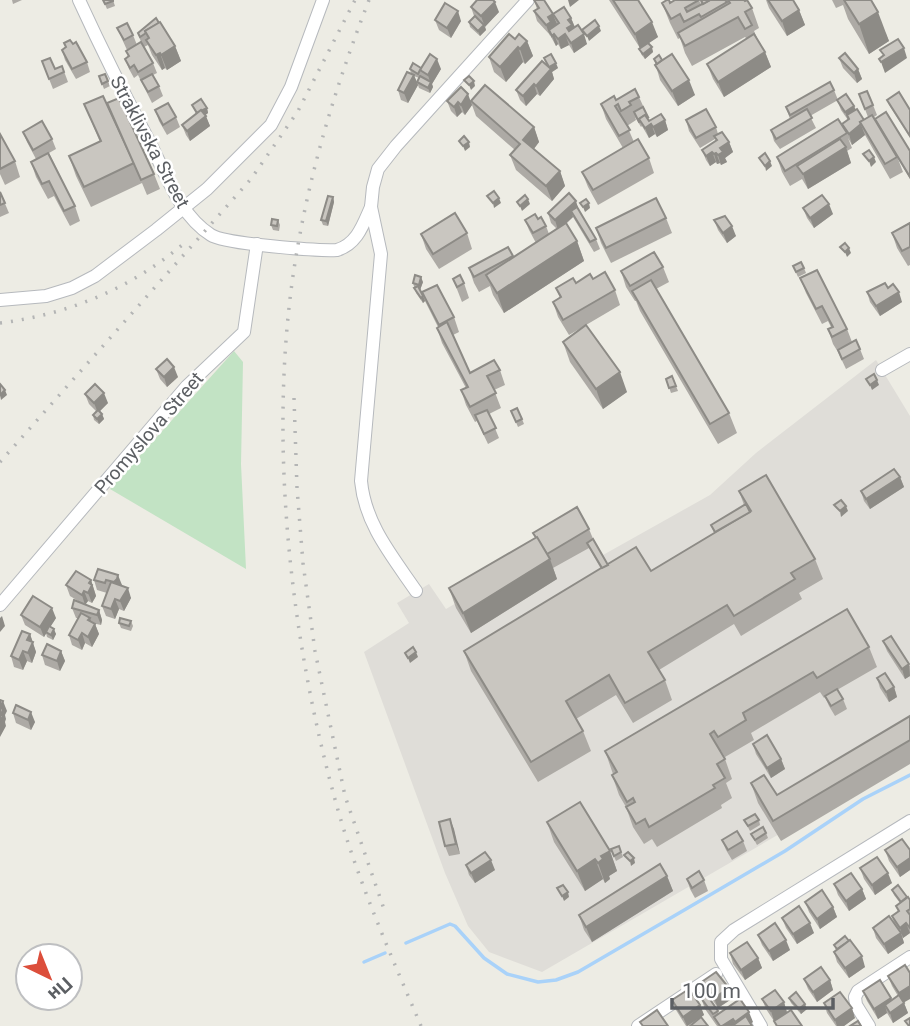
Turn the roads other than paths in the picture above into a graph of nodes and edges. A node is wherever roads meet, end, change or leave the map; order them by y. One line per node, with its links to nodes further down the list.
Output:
1 (79, 0): 5 (street, Straklivska Street)
2 (323, 0): 5 (street)
3 (528, 0): 4 (street)
4 (370, 207): 6 (street, Straklivska Street); 10 (street)
5 (184, 208): 6 (street, Straklivska Street); 7 (street)
6 (257, 244): 11 (street, Promyslova Street)
7 (0, 300)
8 (910, 354): 9 (street)
9 (882, 370)
10 (416, 591)
11 (0, 605)
12 (910, 821): 14 (street)
13 (910, 957): 17 (street)
14 (725, 968): 15 (street); 16 (street)
15 (638, 1026)
16 (761, 1026)
17 (869, 1026)

